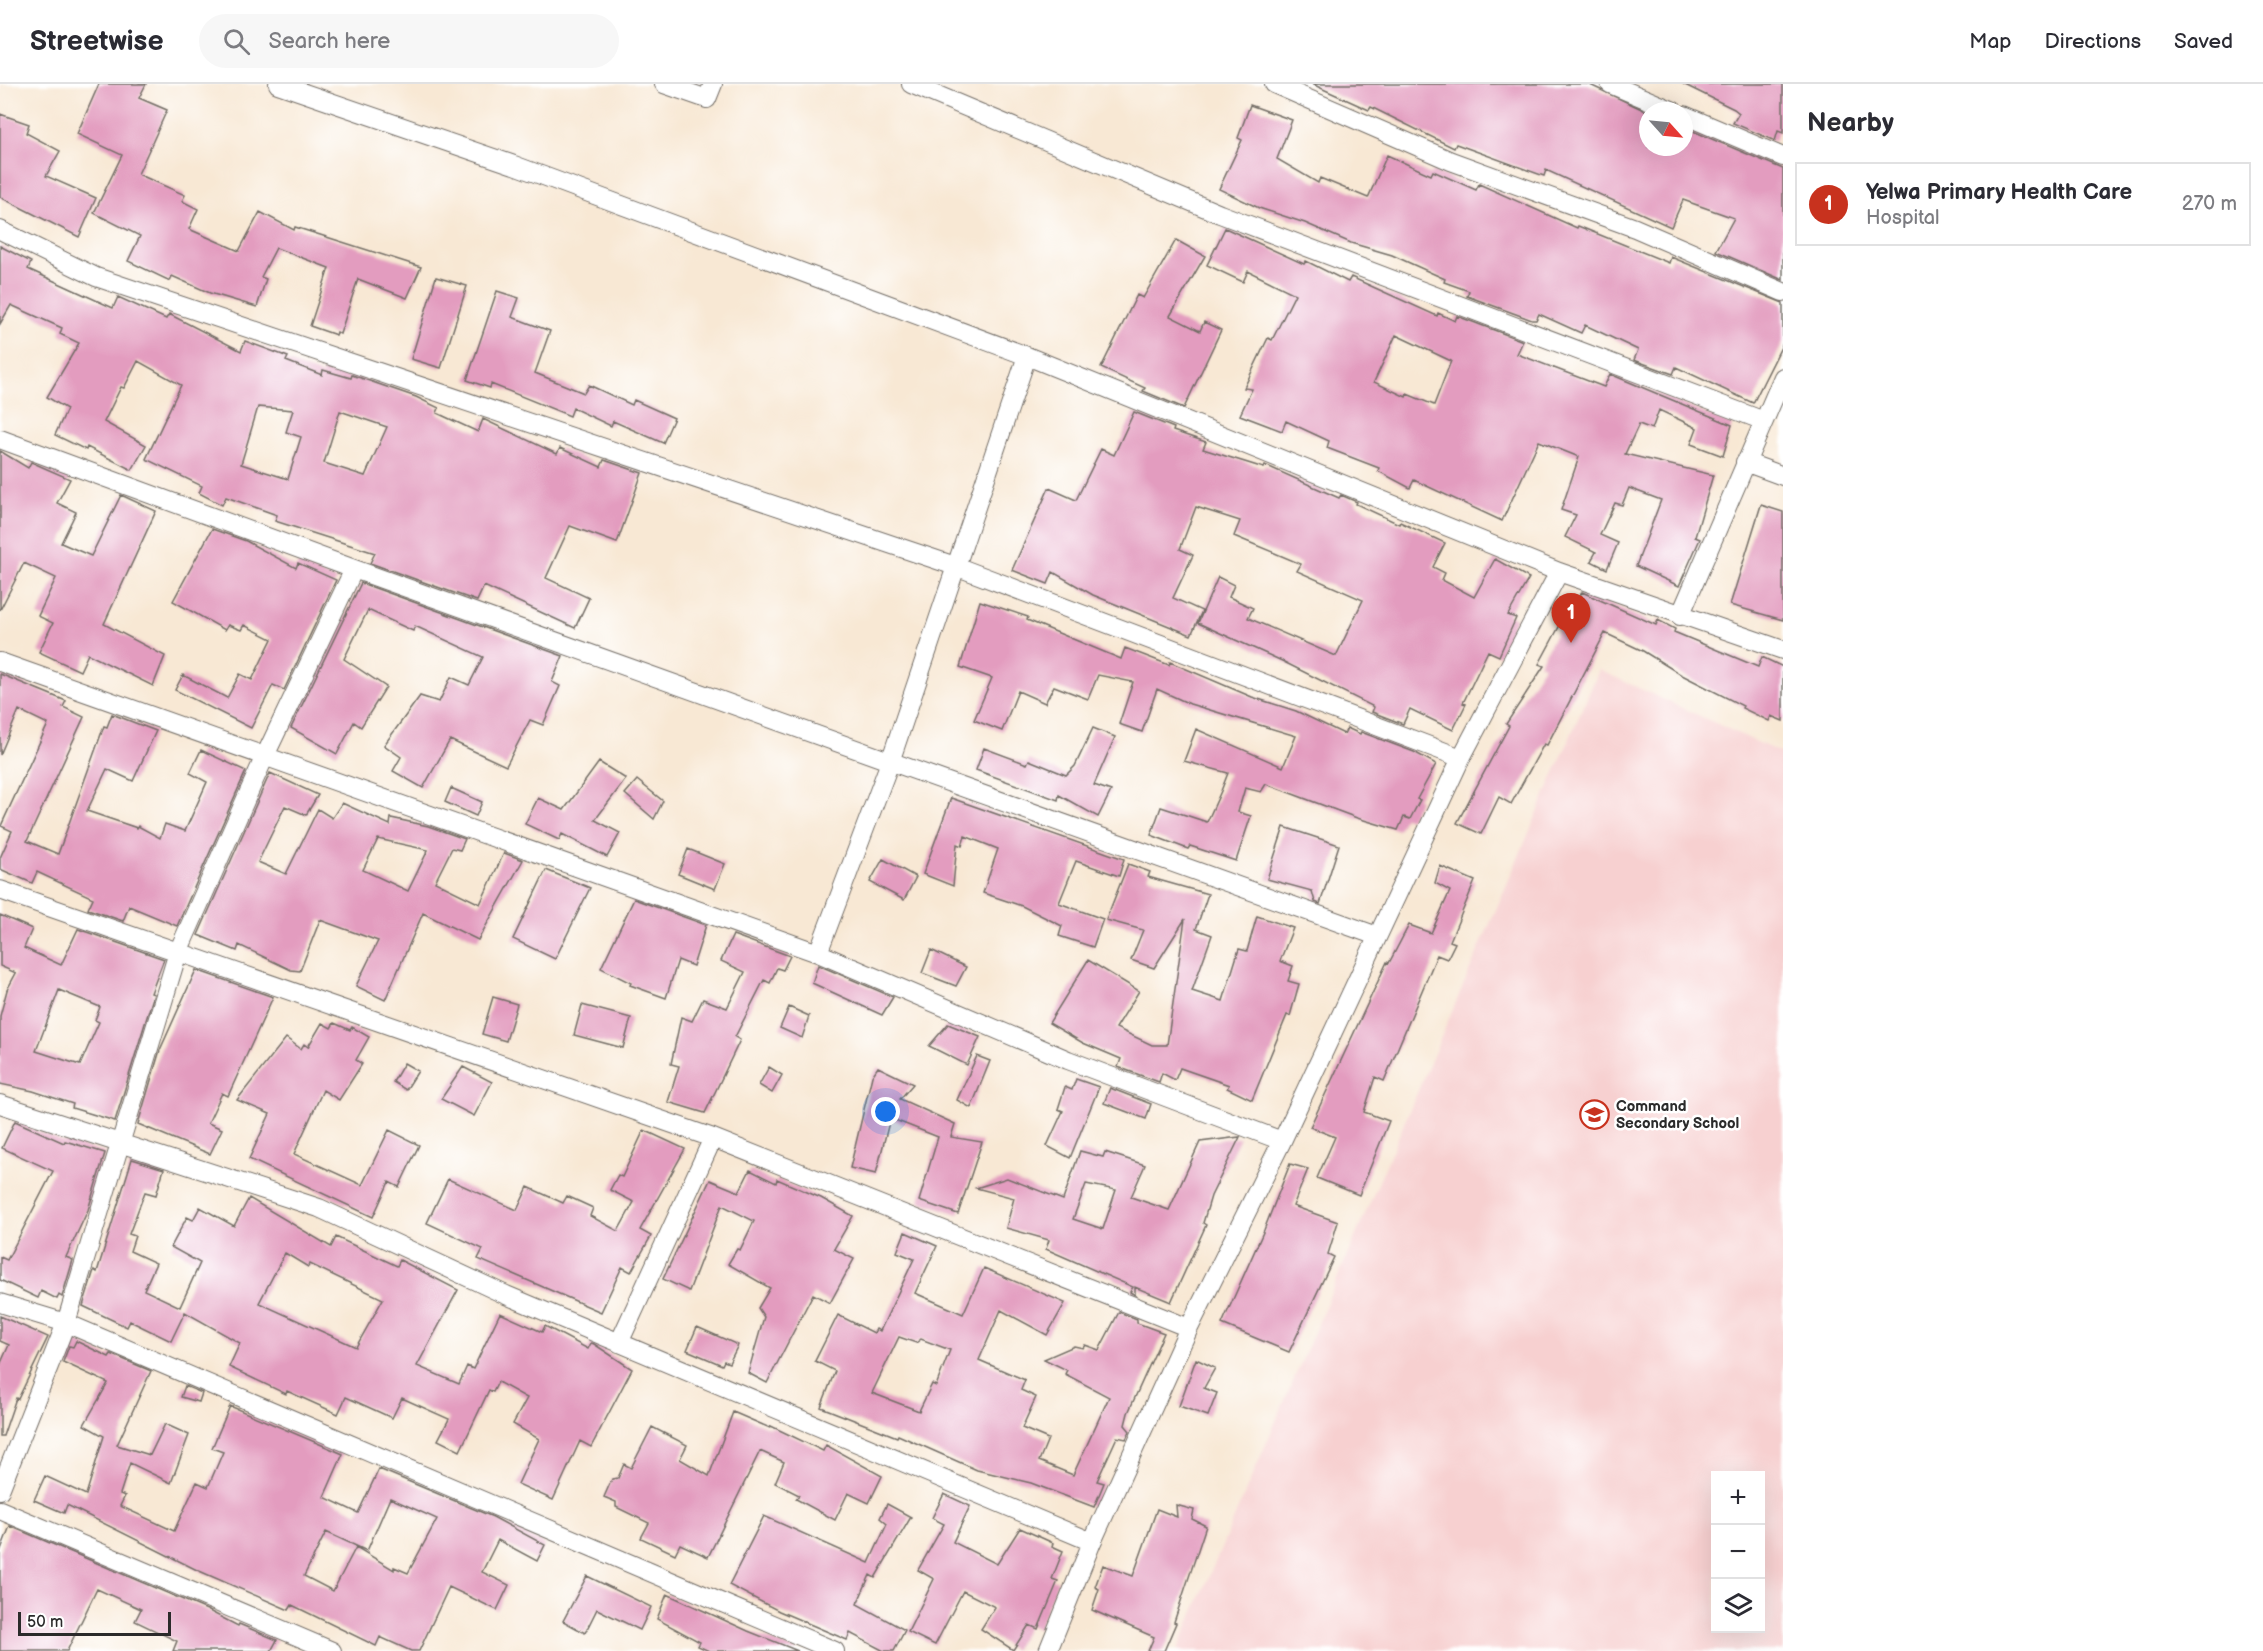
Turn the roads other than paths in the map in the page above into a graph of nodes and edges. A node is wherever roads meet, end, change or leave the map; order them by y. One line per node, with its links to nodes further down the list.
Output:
1 (278, 84): 12 (street)
2 (664, 84): 3 (street)
3 (713, 84)
4 (911, 84): 14 (street)
5 (1274, 84): 11 (street)
6 (1610, 84): 7 (street)
7 (1653, 102)
8 (1693, 119): 9 (street)
9 (1783, 157)
10 (0, 230): 18 (street)
11 (1783, 292)
12 (1027, 356): 18 (street); 20 (street)
13 (1783, 377): 14 (street)
14 (1764, 421): 16 (street)
15 (0, 439): 19 (street)
16 (1745, 462): 17 (street); 21 (street)
17 (1783, 476)
18 (958, 567): 25 (street); 26 (street)
19 (354, 569): 24 (street); 26 (street)
20 (1559, 572): 21 (street); 25 (street)
21 (1680, 616): 22 (street)
22 (1783, 650)
23 (0, 662): 24 (street)
24 (264, 758): 29 (street); 30 (street)
25 (1461, 758): 28 (street)
26 (890, 762): 28 (street); 30 (street)
27 (0, 890): 29 (street)
28 (1377, 936): 33 (street)
29 (178, 952): 32 (street); 34 (street)
30 (818, 953): 33 (street)
31 (0, 1104): 34 (street)
32 (713, 1138): 37 (street); 38 (street)
33 (1282, 1141): 37 (street)
34 (120, 1142): 36 (street); 38 (street)
35 (0, 1303): 36 (street)
36 (66, 1323): 39 (street); 43 (street)
37 (1189, 1328): 41 (street)
38 (619, 1343): 41 (street)
39 (0, 1490)
40 (0, 1510): 42 (street)
41 (1092, 1542): 44 (street)
42 (333, 1651)
43 (835, 1651)
44 (1048, 1651)

